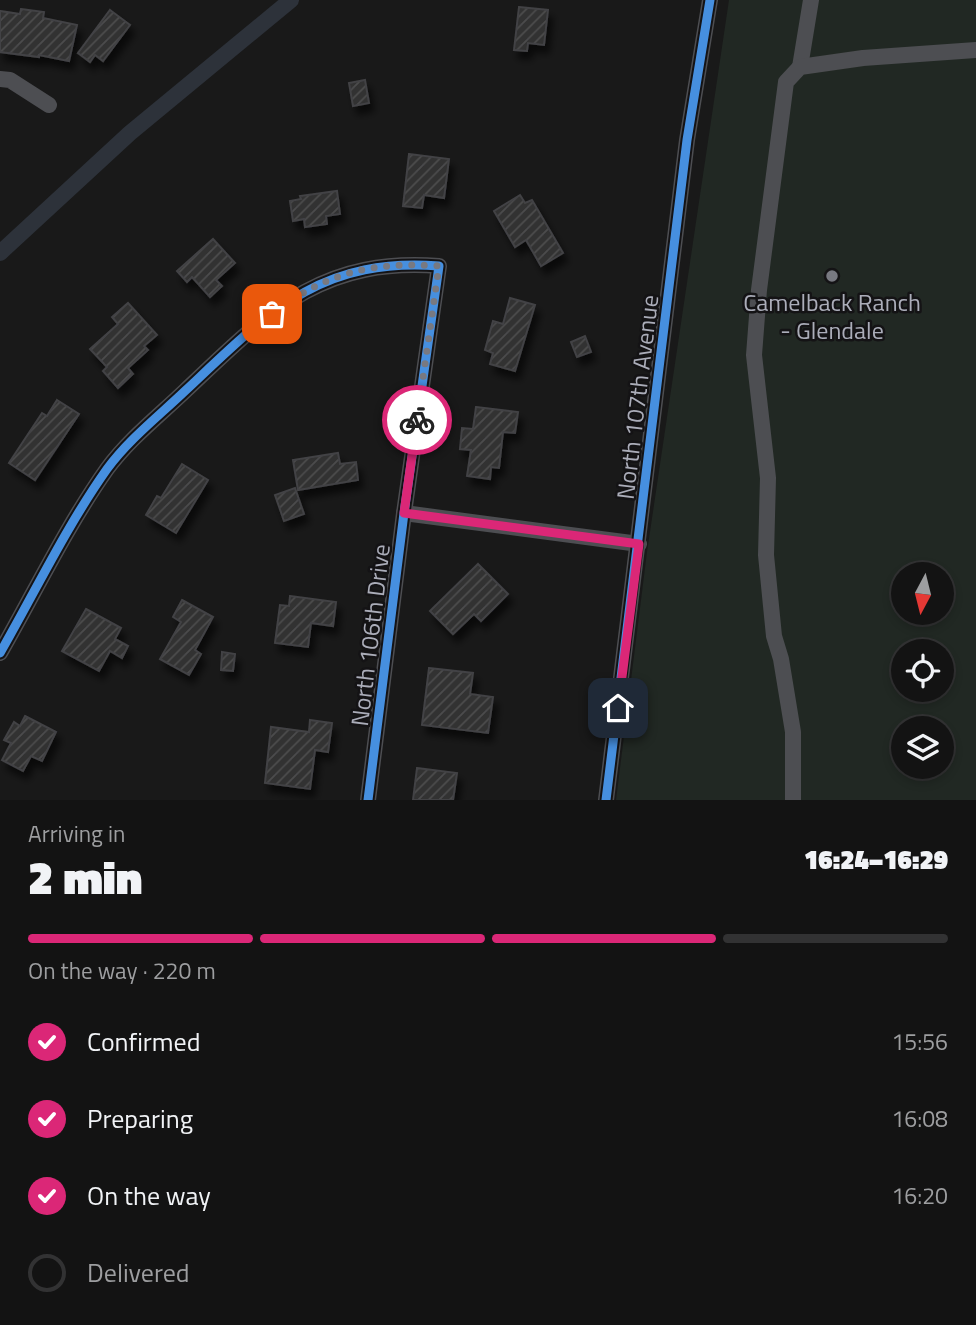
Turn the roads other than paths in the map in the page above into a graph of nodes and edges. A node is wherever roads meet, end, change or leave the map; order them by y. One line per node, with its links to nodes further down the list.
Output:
1 (710, 0): 8 (street, North 107th Avenue)
2 (811, 0): 4 (street)
3 (976, 50): 4 (street)
4 (800, 67): 12 (street)
5 (0, 79): 6 (street)
6 (49, 104)
7 (404, 513): 8 (street); 9 (street, North 106th Drive); 10 (street, North 106th Drive)
8 (639, 544): 11 (street, North 107th Avenue)
9 (0, 653)
10 (368, 800)
11 (606, 800)
12 (793, 800)

